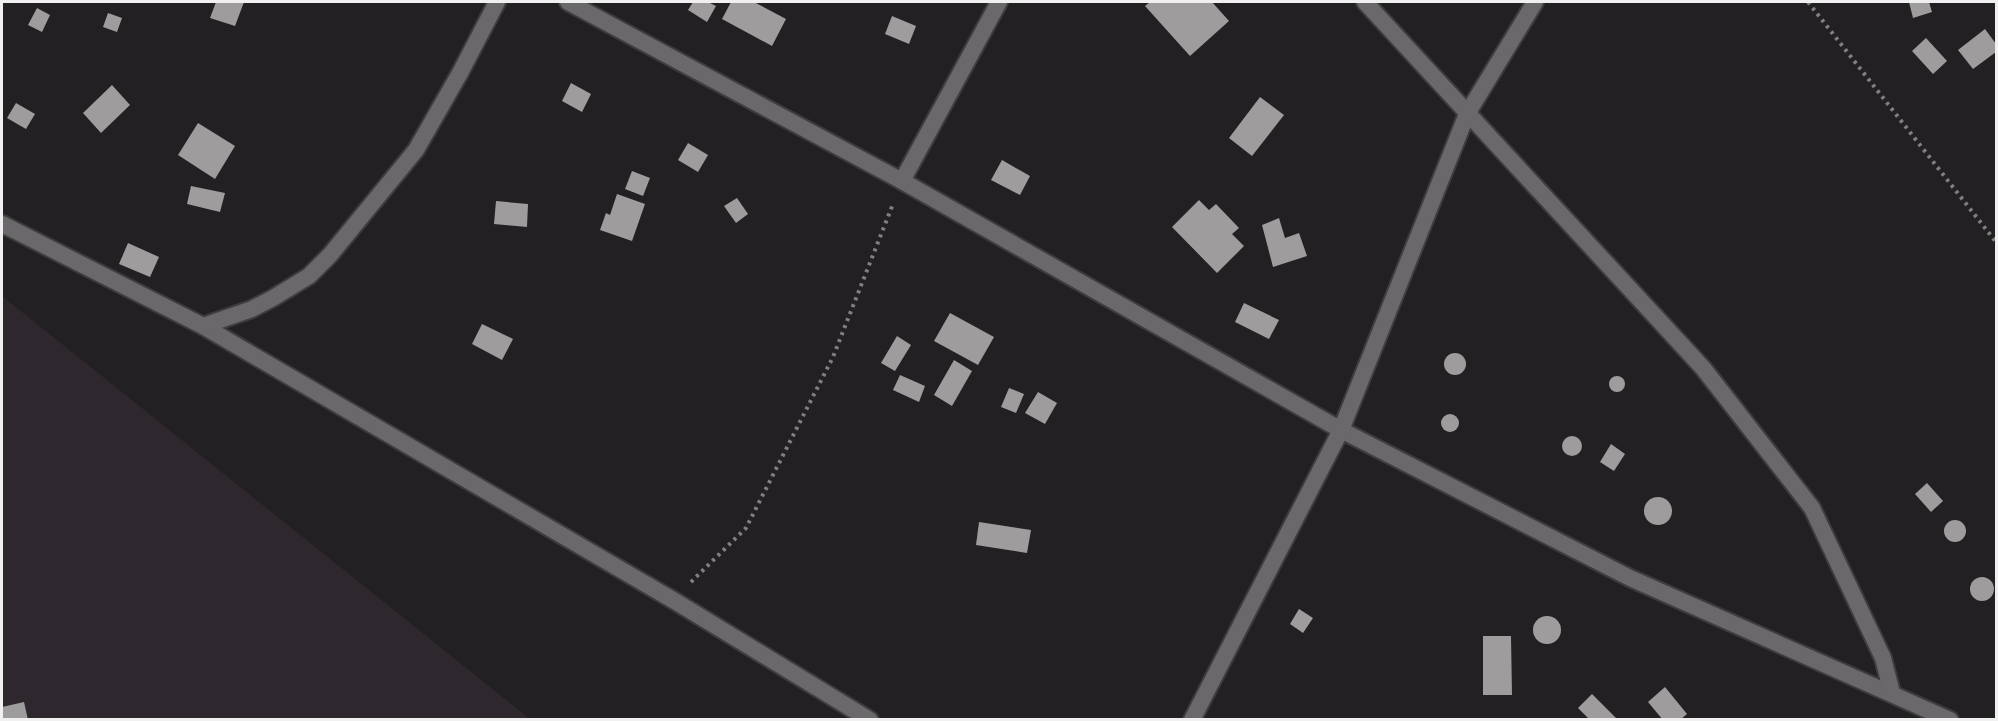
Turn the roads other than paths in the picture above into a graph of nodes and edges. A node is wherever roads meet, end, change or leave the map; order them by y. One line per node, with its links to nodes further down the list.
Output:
1 (496, 2): 9 (street)
2 (568, 2): 7 (street)
3 (999, 2): 7 (street)
4 (1365, 2): 6 (street)
5 (1535, 2): 6 (street)
6 (1467, 114): 10 (street); 11 (street)
7 (902, 181): 10 (street)
8 (2, 225): 9 (street)
9 (203, 326): 12 (street)
10 (1341, 430): 11 (street); 13 (street)
11 (1892, 693): 14 (street)
12 (870, 720)
13 (1192, 720)
14 (1950, 720)

